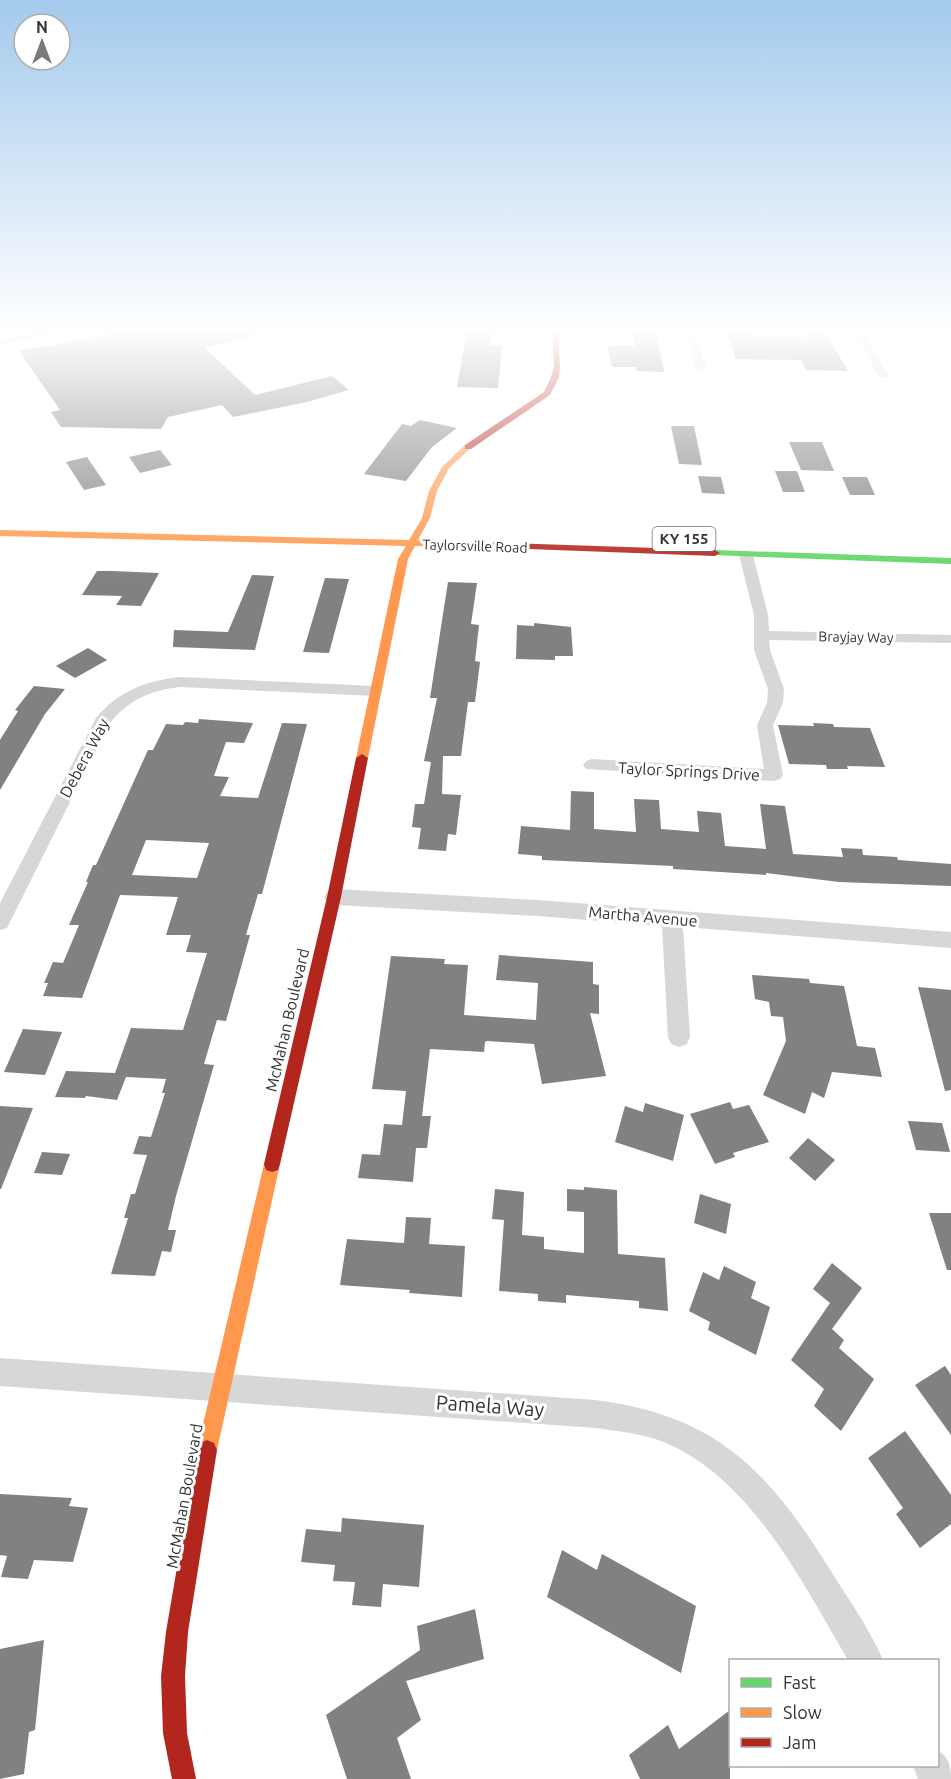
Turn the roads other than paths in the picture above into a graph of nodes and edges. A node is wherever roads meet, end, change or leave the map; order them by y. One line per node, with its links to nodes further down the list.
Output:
1 (519, 412): 4 (main road, McMahan Boulevard)
2 (0, 522): 4 (main road, Taylorsville Road / KY 155)
3 (0, 533): 4 (main road, Taylorsville Road / KY 155)
4 (415, 538): 5 (main road, Taylorsville Road / KY 155); 6 (main road, Taylorsville Road / KY 155); 10 (main road, McMahan Boulevard)
5 (897, 545)
6 (746, 555): 7 (main road, Taylorsville Road / KY 155); 8 (street, Taylor Springs Drive)
7 (951, 561)
8 (762, 635): 9 (street, Brayjay Way); 11 (street, Taylor Springs Drive)
9 (951, 639)
10 (375, 691): 12 (main road, McMahan Boulevard); 14 (street, Debera Way)
11 (592, 765)
12 (334, 897): 13 (street, Martha Avenue); 18 (main road, McMahan Boulevard)
13 (672, 918): 15 (street, Martha Avenue); 16 (street)
14 (0, 922)
15 (951, 940)
16 (679, 1037)
17 (0, 1372): 18 (street, Pamela Way)
18 (220, 1388): 19 (street, Pamela Way); 20 (main road, McMahan Boulevard)
19 (865, 1659)
20 (184, 1779)

